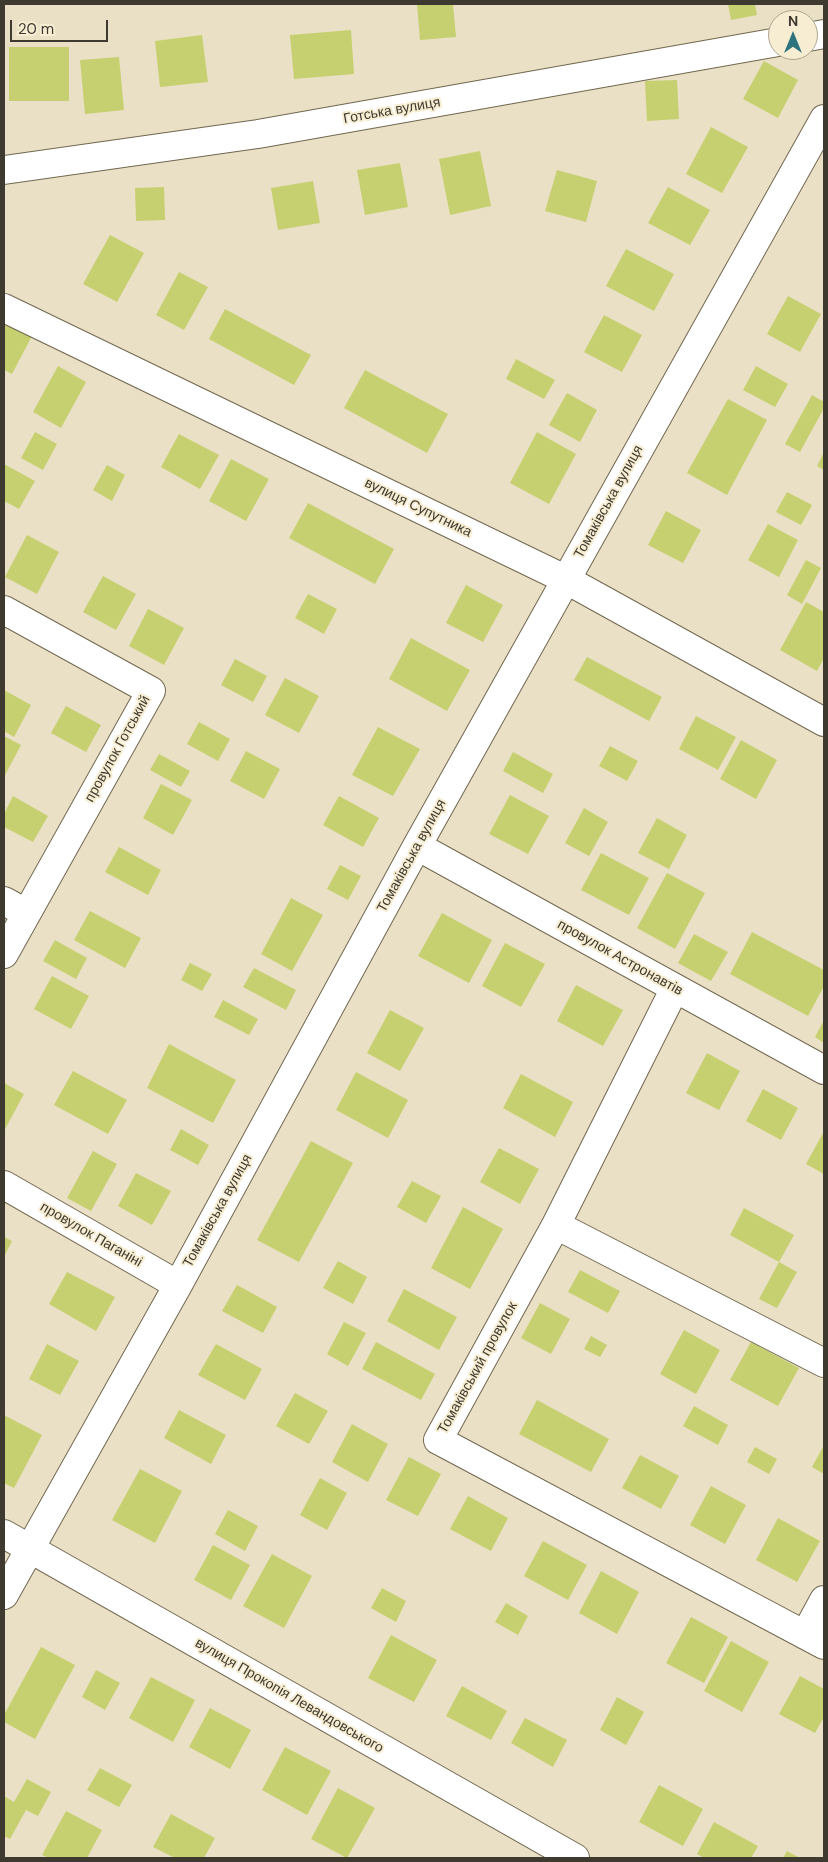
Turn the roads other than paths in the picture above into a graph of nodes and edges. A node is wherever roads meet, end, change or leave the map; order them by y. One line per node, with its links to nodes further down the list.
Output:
1 (768, 44): 3 (street, Готська вулиця)
2 (824, 119): 5 (street, Томаківська вулиця)
3 (4, 170)
4 (4, 308): 5 (street, вулиця Супутника)
5 (565, 579): 7 (street, вулиця Супутника); 8 (street, Томаківська вулиця)
6 (4, 610): 9 (street, провулок Готський)
7 (824, 722)
8 (417, 846): 11 (street, провулок Астронавтів); 15 (street, Томаківська вулиця)
9 (15, 907): 10 (street, провулок Готський)
10 (4, 954)
11 (675, 988): 12 (street, провулок Астронавтів); 14 (street, Томаківський провулок)
12 (824, 1070)
13 (4, 1184): 15 (street, провулок Паганіні)
14 (556, 1225): 16 (street); 21 (street, Томаківський провулок)
15 (178, 1285): 18 (street, Томаківська вулиця)
16 (824, 1363)
17 (4, 1534): 18 (street, вулиця Прокопія Левандовського)
18 (30, 1549): 19 (street, Томаківська вулиця); 22 (street, вулиця Прокопія Левандовського)
19 (4, 1596)
20 (824, 1600): 21 (street)
21 (815, 1640)
22 (575, 1858)

